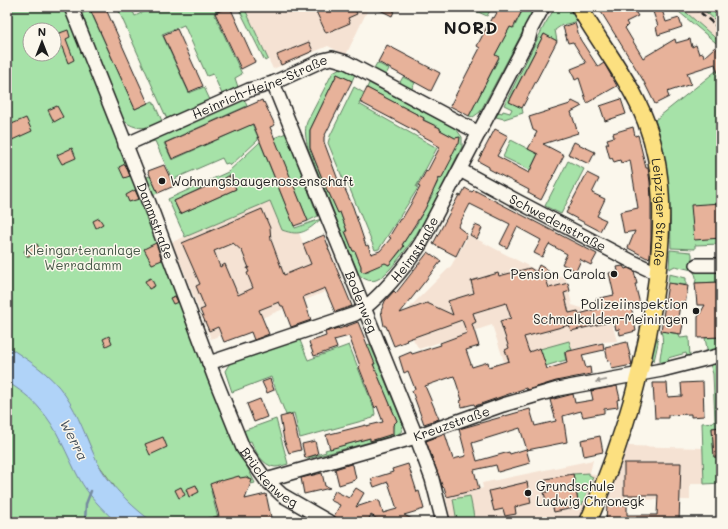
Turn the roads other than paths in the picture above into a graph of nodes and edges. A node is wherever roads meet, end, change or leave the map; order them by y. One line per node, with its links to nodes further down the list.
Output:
1 (71, 7): 8 (street, Dammstraße)
2 (543, 7): 5 (street, Heimstraße)
3 (550, 7): 5 (street, Heimstraße)
4 (580, 7): 12 (main road, Leipziger Straße)
5 (530, 37): 7 (street, Heimstraße)
6 (273, 83): 7 (street, Heinrich-Heine-Straße); 8 (street, Heinrich-Heine-Straße); 13 (street, Bodenweg)
7 (479, 133): 9 (street, Heimstraße)
8 (125, 145): 15 (street, Dammstraße)
9 (460, 170): 12 (street, Schwedenstraße); 13 (street, Heimstraße)
10 (697, 265): 11 (street)
11 (721, 265)
12 (658, 271): 16 (main road, Leipziger Straße)
13 (365, 309): 15 (street, Heimstraße); 18 (street, Bodenweg)
14 (721, 355): 16 (street, Kreuzstraße)
15 (210, 363): 17 (street, Dammstraße)
16 (640, 374): 18 (street, Kreuzstraße, one-way to 18); 22 (main road, Leipziger Straße)
17 (238, 436): 19 (street, Brückenweg)
18 (416, 436): 19 (street, Kreuzstraße); 21 (street, Bodenweg)
19 (266, 480): 20 (street, Brückenweg)
20 (329, 522)
21 (444, 522)
22 (588, 522)

